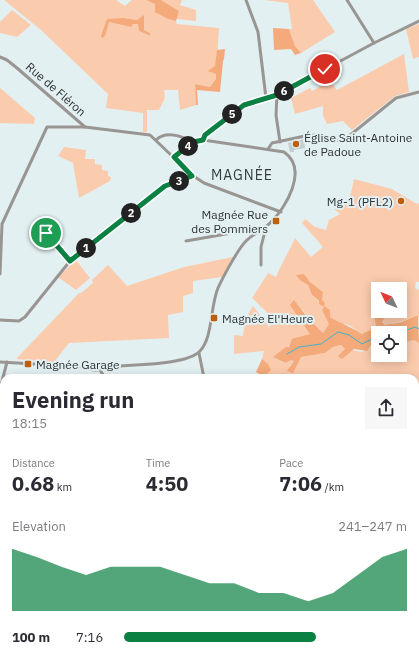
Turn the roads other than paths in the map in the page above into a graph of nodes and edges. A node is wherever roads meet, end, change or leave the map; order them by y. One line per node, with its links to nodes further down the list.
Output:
1 (246, 0): 8 (street)
2 (347, 0): 4 (street)
3 (419, 21): 4 (street)
4 (374, 43): 7 (street)
5 (0, 57): 9 (street, Rue de Fléron)
6 (419, 92): 12 (street)
7 (277, 95): 8 (street); 12 (street)
8 (266, 98): 11 (street)
9 (85, 127): 10 (street, Rue de Fléron); 24 (street)
10 (156, 140): 13 (street); 15 (street)
11 (203, 140): 13 (street); 14 (street)
12 (280, 142): 14 (street)
13 (191, 143): 15 (street)
14 (268, 149): 17 (street)
15 (174, 157): 16 (street)
16 (192, 176): 17 (street); 22 (street)
17 (281, 212): 18 (street)
18 (266, 227): 19 (street); 23 (street)
19 (257, 232): 21 (street); 26 (street)
20 (46, 233): 22 (street)
21 (186, 241)
22 (70, 261): 25 (street)
23 (260, 265)
24 (0, 274)
25 (0, 320)
26 (199, 352): 29 (street); 32 (street)
27 (0, 362): 28 (street)
28 (7, 362): 29 (street); 30 (street)
29 (100, 370): 31 (street)
30 (4, 374)
31 (102, 374)
32 (203, 374)

